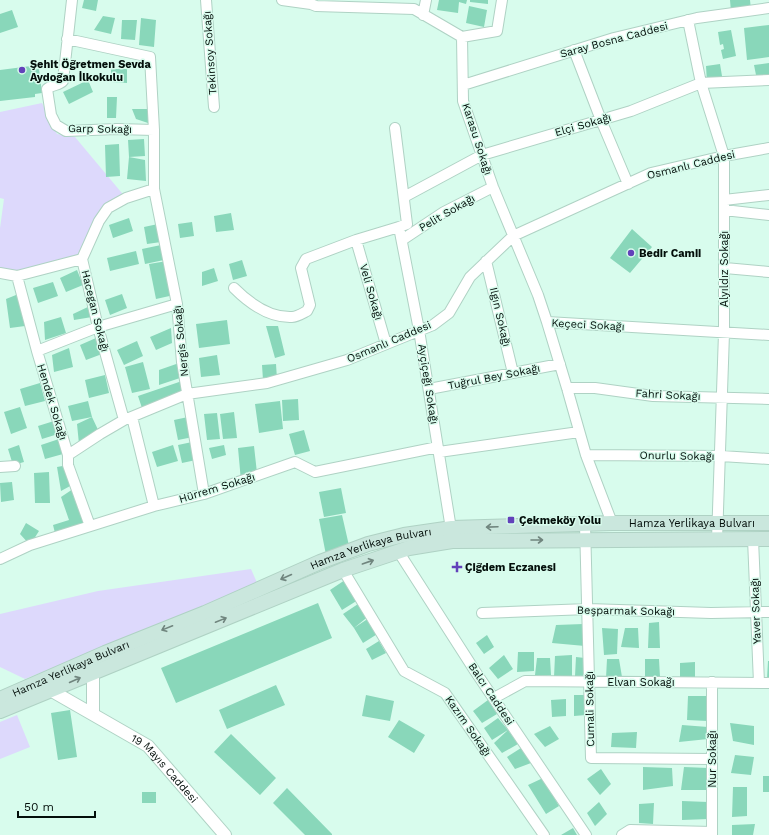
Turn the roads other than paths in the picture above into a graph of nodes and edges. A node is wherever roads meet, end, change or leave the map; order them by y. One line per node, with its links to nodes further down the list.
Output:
1 (72, 0): 10 (street)
2 (206, 0): 15 (street, Tekinsoy Sokağı)
3 (282, 0): 7 (street)
4 (426, 0): 7 (street)
5 (502, 0): 9 (street)
6 (769, 8): 8 (street, Saray Bosna Caddesi)
7 (423, 15): 9 (street)
8 (688, 20): 11 (street, Saray Bosna Caddesi); 13 (street, Alyıldız Sokağı)
9 (462, 37): 14 (street, Karasu Sokağı)
10 (67, 39): 18 (street, Nergis Sokağı); 18 (street, Garp Sokağı)
11 (574, 50): 14 (street, Saray Bosna Caddesi); 16 (street)
12 (769, 80): 13 (street, Elçi Sokağı)
13 (701, 83): 16 (street, Elçi Sokağı); 21 (street, Alyıldız Sokağı)
14 (463, 85): 20 (street, Karasu Sokağı)
15 (214, 107)
16 (601, 120): 20 (street, Elçi Sokağı); 22 (street)
17 (396, 128): 26 (street)
18 (154, 130): 24 (street, Nergis Sokağı)
19 (769, 148): 21 (street, Osmanlı Caddesi)
20 (482, 155): 23 (street, Karasu Sokağı); 26 (street, Elçi Sokağı)
21 (724, 156): 22 (street, Osmanlı Caddesi); 27 (street, Alyıldız Sokağı)
22 (628, 184): 30 (street, Osmanlı Caddesi)
23 (493, 187): 30 (street, Karasu Sokağı); 32 (street, Pelit Sokağı)
24 (154, 189): 33 (street, Hacegan Sokağı); 40 (street, Nergis Sokağı)
25 (769, 195): 27 (street)
26 (404, 197): 29 (street)
27 (724, 205): 28 (street); 35 (street, Alyıldız Sokağı)
28 (769, 215)
29 (399, 227): 31 (street); 32 (street, Ayçiçeği Sokağı)
30 (513, 236): 34 (street, Osmanlı Caddesi); 41 (street, Karasu Sokağı)
31 (356, 240): 39 (street); 46 (street, Veli Sokağı)
32 (402, 240): 43 (street, Ayçiçeği Sokağı)
33 (82, 259): 38 (street); 42 (street, Hacegan Sokağı)
34 (486, 261): 43 (street, Osmanlı Caddesi); 49 (street, Ilgın Sokağı)
35 (725, 268): 36 (street); 44 (street, Alyıldız Sokağı)
36 (769, 272)
37 (0, 274): 38 (street)
38 (17, 276): 47 (street, Hendek Sokağı)
39 (234, 288)
40 (177, 304): 42 (street); 52 (street, Nergis Sokağı)
41 (546, 322): 44 (street, Keçeci Sokağı); 48 (street, Keçeci Sokağı)
42 (98, 327): 47 (street); 55 (street, Hacegan Sokağı)
43 (419, 330): 46 (street, Osmanlı Caddesi); 51 (street, Ayçiçeği Sokağı)
44 (724, 333): 45 (street, Keçeci Sokağı); 53 (street, Alyıldız Sokağı)
45 (769, 335)
46 (386, 344): 52 (street, Osmanlı Caddesi)
47 (37, 351): 58 (street, Hendek Sokağı)
48 (560, 364): 49 (street, Tuğrul Bey Sokağı); 50 (street, Keçeci Sokağı)
49 (513, 373): 51 (street, Tuğrul Bey Sokağı)
50 (567, 388): 53 (street, Fahri Sokağı); 56 (street, Keçeci Sokağı)
51 (429, 389): 57 (street, Ayçiçeği Sokağı)
52 (187, 394): 55 (street, Osmanlı Caddesi); 64 (street, Nergis Sokağı)
53 (722, 397): 54 (street, Fahri Sokağı); 60 (street, Alyıldız Sokağı)
54 (769, 399)
55 (128, 419): 58 (street, Osmanlı Caddesi); 65 (street, Hacegan Sokağı)
56 (579, 432): 57 (street, Hürrem Sokağı); 59 (street, Keçeci Sokağı)
57 (439, 449): 64 (street, Hürrem Sokağı); 71 (street, Ayçiçeği Sokağı)
58 (68, 455): 70 (street, Hendek Sokağı)
59 (586, 455): 60 (street, Onurlu Sokağı); 66 (street, Keçeci Sokağı)
60 (721, 456): 61 (street, Onurlu Sokağı); 67 (street, Alyıldız Sokağı)
61 (769, 459)
62 (15, 466): 63 (street)
63 (0, 467)
64 (204, 494): 65 (street, Hürrem Sokağı)
65 (154, 506): 70 (street, Hürrem Sokağı)
66 (612, 523): 67 (main road, Hamza Yerlikaya Bulvarı); 69 (main road, Hamza Yerlikaya Bulvarı)
67 (717, 523): 68 (main road, Hamza Yerlikaya Bulvarı); 74 (street, Alyıldız Sokağı)
68 (769, 523)
69 (585, 524): 71 (main road, Hamza Yerlikaya Bulvarı, one-way to 71); 73 (street, Cumali Sokağı)
70 (90, 526): 77 (street, Hürrem Sokağı)
71 (452, 534): 73 (main road, Hamza Yerlikaya Bulvarı, one-way to 73); 76 (main road, Hamza Yerlikaya Bulvarı); 89 (main road, Hamza Yerlikaya Bulvarı, one-way to 89)
72 (769, 539): 75 (main road, Hamza Yerlikaya Bulvarı)
73 (585, 540): 74 (main road, Hamza Yerlikaya Bulvarı); 79 (street, Cumali Sokağı)
74 (717, 540): 75 (main road, Hamza Yerlikaya Bulvarı)
75 (753, 540): 80 (street, Yaver Sokağı)
76 (398, 551): 78 (main road, Hamza Yerlikaya Bulvarı, one-way to 76); 88 (street, Balcı Caddesi)
77 (0, 559)
78 (343, 570): 83 (main road, Hamza Yerlikaya Bulvarı, one-way to 78); 95 (street, Kazım Sokağı)
79 (588, 609): 80 (street, Beşparmak Sokağı); 82 (street, Beşparmak Sokağı); 84 (street, Cumali Sokağı)
80 (756, 612): 81 (street, Beşparmak Sokağı); 86 (street, Yaver Sokağı)
81 (769, 612)
82 (482, 613)
83 (93, 673): 87 (main road, Hamza Yerlikaya Bulvarı, one-way to 83); 91 (street)
84 (590, 681): 85 (street, Elvan Sokağı); 88 (street, Elvan Sokağı); 92 (street, Cumali Sokağı)
85 (712, 682): 86 (street, Elvan Sokağı); 92 (street, Nur Sokağı)
86 (764, 683)
87 (52, 690): 90 (main road, Hamza Yerlikaya Bulvarı); 91 (street, 19 Mayıs Caddesi)
88 (494, 698): 96 (street, Balcı Caddesi)
89 (0, 699)
90 (0, 711)
91 (93, 713): 94 (street, 19 Mayıs Caddesi)
92 (712, 759): 93 (street, Nur Sokağı)
93 (712, 833): 97 (street)
94 (225, 835)
95 (544, 835)
96 (586, 835)
97 (622, 835)

